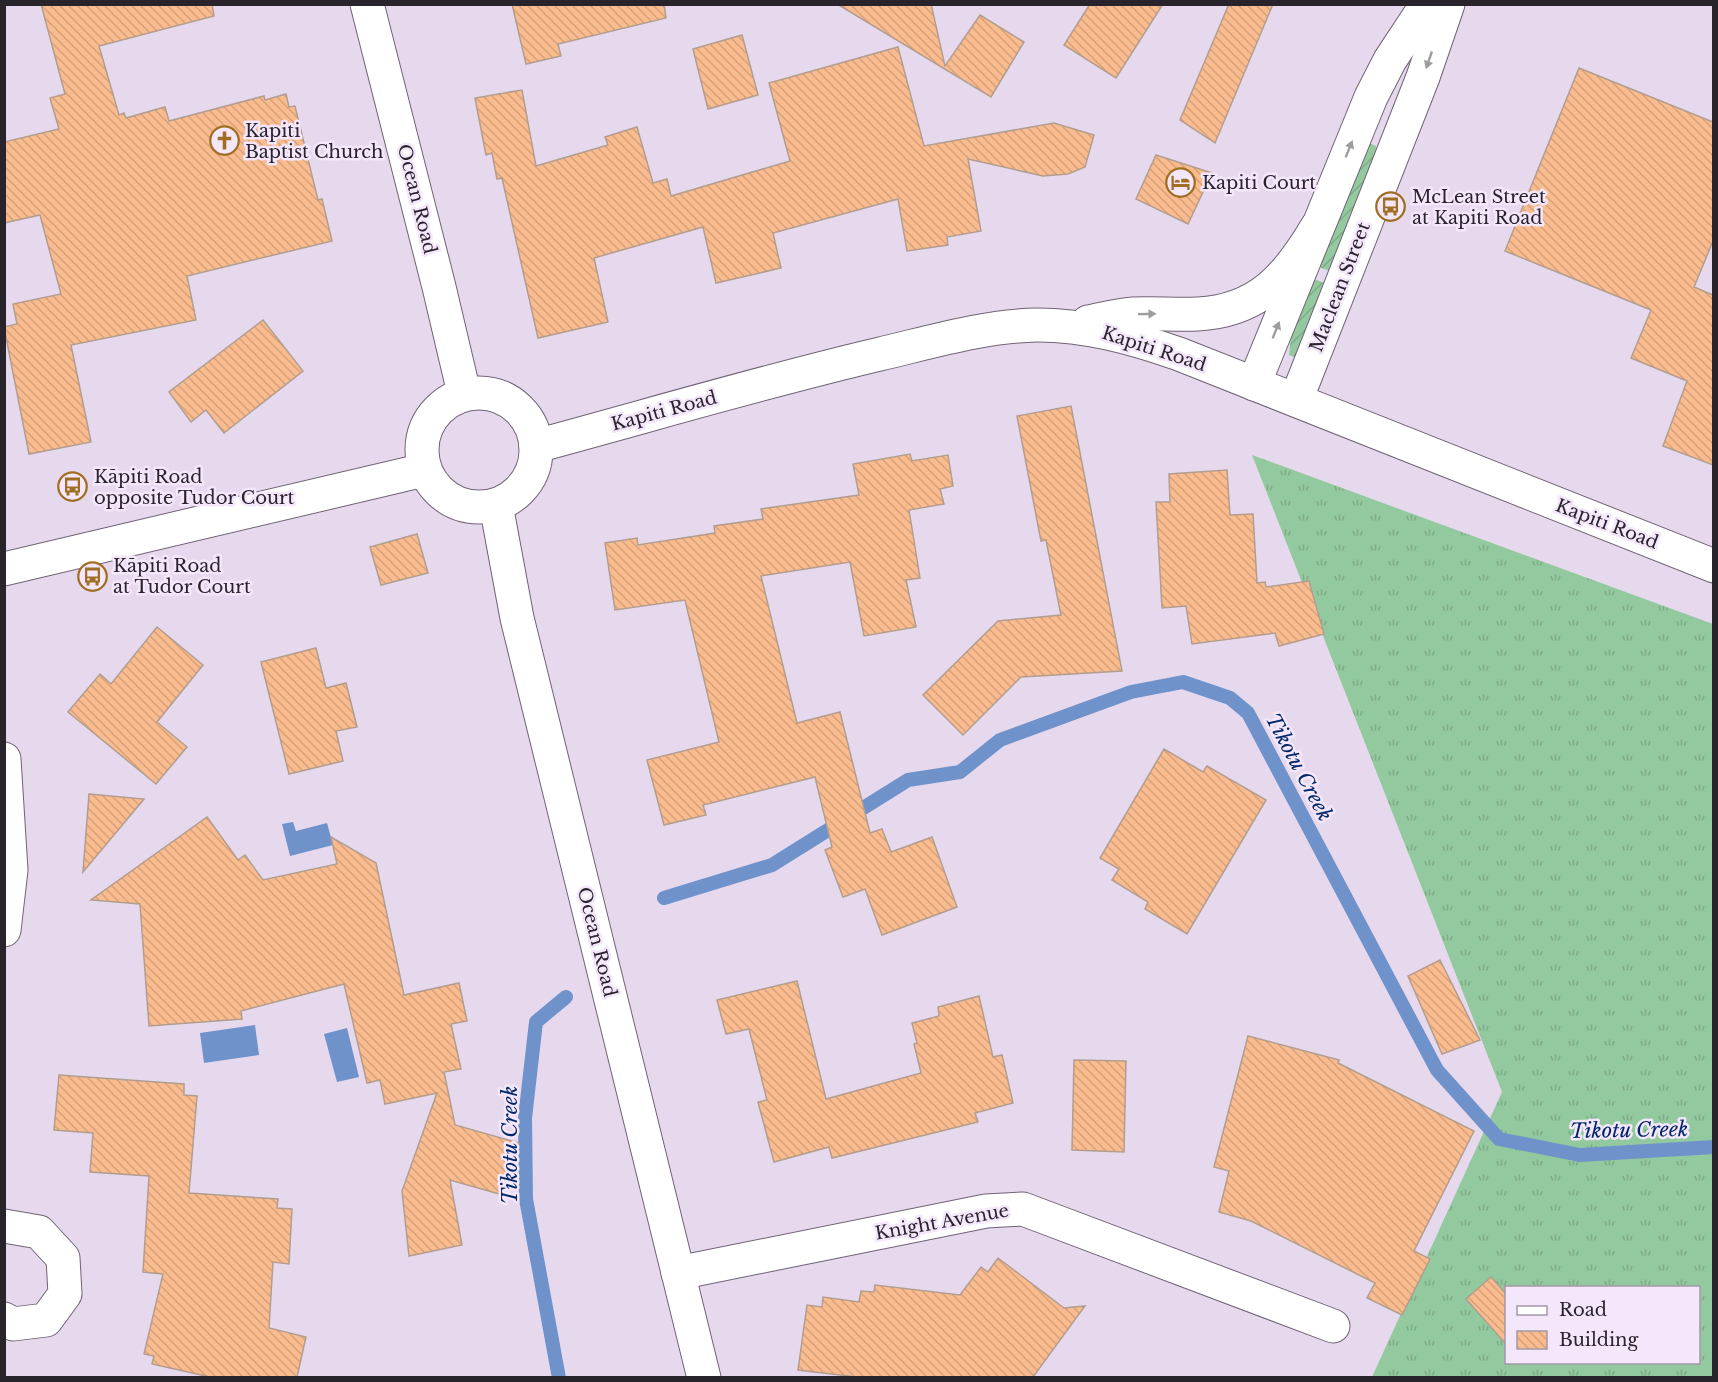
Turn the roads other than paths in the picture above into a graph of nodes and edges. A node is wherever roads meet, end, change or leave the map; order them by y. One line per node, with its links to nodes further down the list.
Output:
1 (367, 4): 7 (street, Ocean Road)
2 (1427, 4): 4 (street, one-way to 2)
3 (1448, 4): 8 (street, Maclean Street, one-way to 8)
4 (1317, 227): 5 (street, one-way to 4); 6 (street, one-way to 4)
5 (1069, 327): 6 (street, Kapiti Road); 9 (street, Kapiti Road)
6 (1254, 384): 8 (street, Kapiti Road)
7 (464, 393): 9 (street); 10 (street)
8 (1296, 400): 12 (street, Kapiti Road)
9 (536, 446): 11 (street)
10 (424, 470): 11 (street); 13 (street)
11 (496, 505): 17 (street, Ocean Road)
12 (1713, 566)
13 (4, 570)
14 (4, 759): 15 (street)
15 (4, 930)
16 (4, 1226): 18 (street)
17 (678, 1273): 19 (street, Knight Avenue); 20 (street, Ocean Road)
18 (4, 1319)
19 (1333, 1326)
20 (704, 1377)

